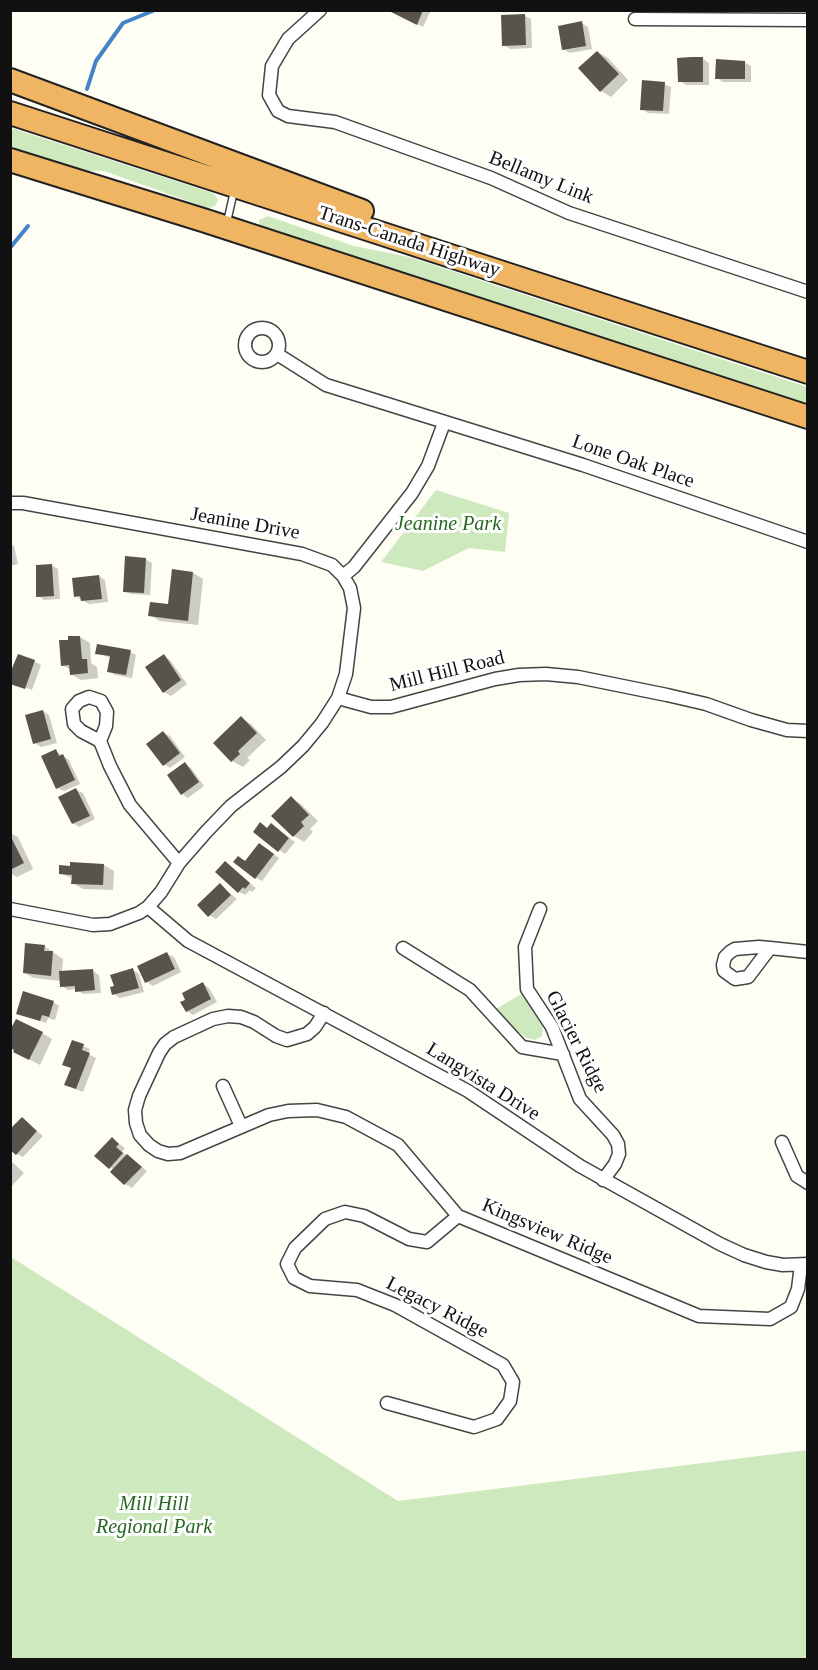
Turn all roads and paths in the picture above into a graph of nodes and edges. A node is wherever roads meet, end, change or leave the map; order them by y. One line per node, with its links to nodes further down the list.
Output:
1 (320, 10): 11 (street, Bellamy Link)
2 (648, 15): 3 (street); 4 (street)
3 (635, 19)
4 (807, 20)
5 (10, 80): 10 (highway)
6 (10, 113): 8 (highway, Trans-Canada Highway)
7 (10, 160): 9 (highway)
8 (235, 186): 9 (lane); 10 (highway, Trans-Canada Highway)
9 (225, 228): 14 (highway)
10 (555, 290): 13 (highway, Trans-Canada Highway)
11 (807, 292)
12 (277, 354): 15 (street, Lone Oak Place)
13 (807, 372)
14 (807, 417)
15 (444, 423): 17 (street, Lone Oak Place); 18 (street)
16 (10, 503): 18 (street, Jeanine Drive)
17 (807, 542)
18 (343, 576): 19 (street)
19 (338, 698): 20 (street, Mill Hill Road); 22 (street)
20 (807, 731)
21 (100, 741): 22 (street)
22 (179, 863): 23 (street)
23 (148, 907): 24 (street); 29 (street, Langvista Drive)
24 (10, 909)
25 (540, 909): 30 (street, Glacier Ridge)
26 (403, 948): 30 (street)
27 (770, 948): 28 (street)
28 (807, 952)
29 (324, 1013): 32 (street, Kingsview Ridge); 34 (street, Langvista Drive)
30 (563, 1054): 34 (street, Glacier Ridge)
31 (223, 1086): 32 (street)
32 (241, 1126): 36 (street, Kingsview Ridge)
33 (782, 1142): 35 (street)
34 (603, 1180): 37 (street, Langvista Drive)
35 (807, 1183)
36 (458, 1216): 37 (street, Kingsview Ridge); 38 (street, Legacy Ridge)
37 (804, 1265)
38 (387, 1403)

